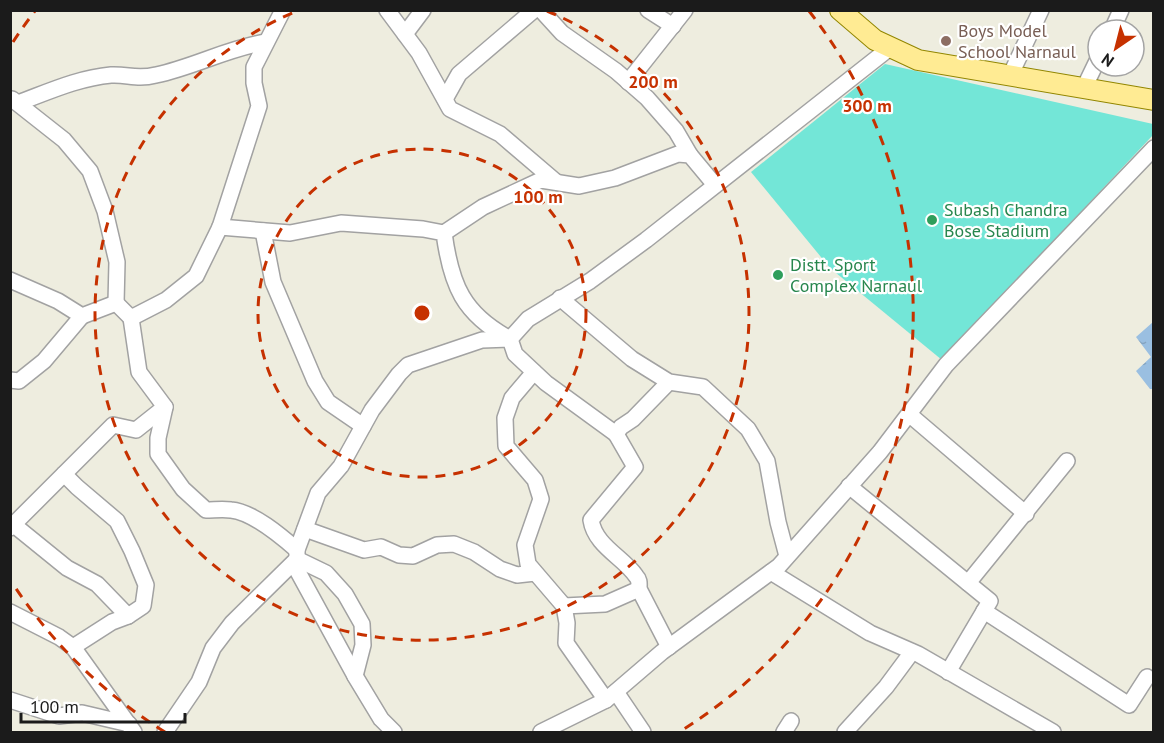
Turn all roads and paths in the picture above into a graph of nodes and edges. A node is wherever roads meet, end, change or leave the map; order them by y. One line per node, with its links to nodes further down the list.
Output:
1 (283, 10): 12 (street)
2 (387, 10): 11 (street)
3 (423, 10): 11 (street)
4 (534, 10): 18 (street)
5 (541, 10): 16 (street)
6 (648, 10): 10 (street)
7 (685, 10): 10 (street)
8 (840, 10): 13 (main road)
9 (1041, 10): 14 (street)
10 (673, 26): 16 (street)
11 (405, 34): 18 (street)
12 (266, 42): 19 (street); 25 (street)
13 (891, 47): 14 (main road); 24 (street)
14 (1010, 76): 17 (main road)
15 (1089, 78): 17 (street)
16 (628, 82): 22 (street)
17 (1084, 88): 20 (main road)
18 (444, 99): 23 (street)
19 (14, 100): 30 (street)
20 (1154, 100)
21 (1154, 148): 38 (street)
22 (690, 155): 23 (street); 24 (street)
23 (555, 182): 27 (street)
24 (715, 185): 29 (street)
25 (220, 227): 26 (street); 32 (street)
26 (262, 231): 27 (street); 39 (street)
27 (444, 233): 33 (street)
28 (13, 286): 31 (street)
29 (560, 298): 33 (street); 36 (street)
30 (116, 303): 31 (street); 32 (street)
31 (82, 316): 35 (street)
32 (131, 318): 37 (street)
33 (510, 339): 34 (street); 39 (street)
34 (534, 372): 40 (street); 50 (street)
35 (10, 380)
36 (669, 382): 40 (street); 48 (street)
37 (165, 407): 42 (street); 47 (street)
38 (910, 415): 43 (street); 44 (street)
39 (363, 426): 46 (street)
40 (616, 434): 52 (street)
41 (1067, 461): 44 (street)
42 (64, 474): 45 (street); 56 (street)
43 (849, 486): 48 (street); 51 (street)
44 (1026, 514): 51 (street)
45 (12, 526): 56 (street)
46 (305, 529): 47 (street); 50 (street)
47 (297, 554): 61 (street); 61 (street); 66 (street)
48 (787, 556): 49 (street)
49 (771, 572): 58 (street); 59 (street)
50 (535, 573): 53 (street)
51 (969, 583): 54 (street)
52 (639, 589): 53 (street); 58 (street)
53 (564, 606): 63 (street)
54 (984, 611): 60 (street); 62 (street)
55 (10, 612): 57 (street)
56 (128, 616): 57 (street)
57 (73, 647): 65 (street)
58 (669, 647): 63 (street)
59 (912, 652): 60 (street); 70 (street)
60 (948, 672): 71 (street)
61 (355, 676): 67 (street)
62 (1147, 677)
63 (611, 696): 68 (street); 69 (street)
64 (10, 700): 65 (street)
65 (131, 728)
66 (165, 732)
67 (394, 732)
68 (541, 732)
69 (644, 732)
70 (844, 732)
71 (1053, 732)

